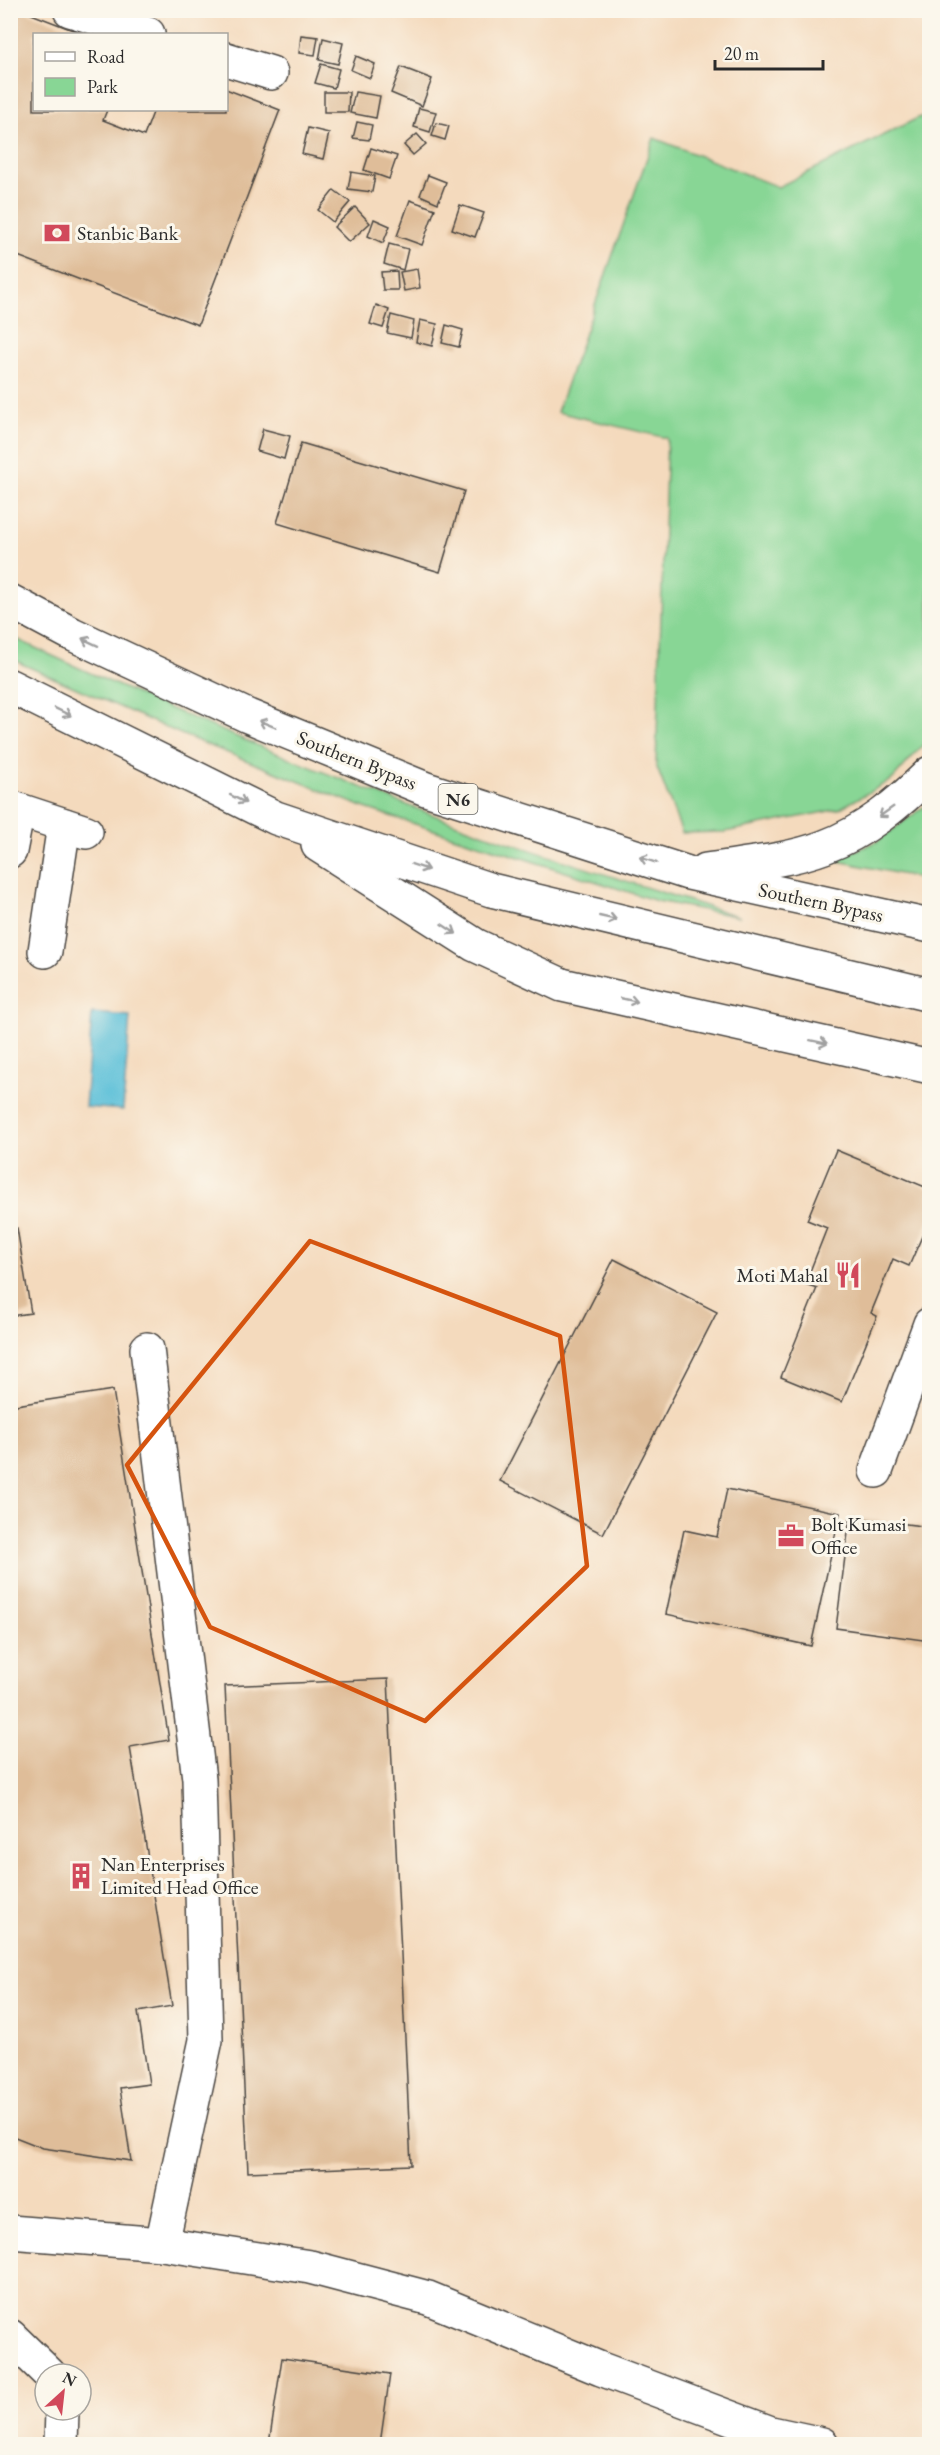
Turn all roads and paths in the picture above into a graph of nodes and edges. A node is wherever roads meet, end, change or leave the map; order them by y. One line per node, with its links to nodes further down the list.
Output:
1 (70, 10): 2 (main road)
2 (145, 33)
3 (228, 60): 4 (main road)
4 (271, 73)
5 (10, 601): 11 (main road, Southern Bypass / N6, one-way to 5)
6 (10, 686): 9 (main road, one-way to 9)
7 (930, 773): 11 (main road, one-way to 11)
8 (14, 809): 10 (main road); 13 (main road)
9 (276, 818): 14 (main road, one-way to 14); 15 (main road, one-way to 15)
10 (10, 851)
11 (688, 873): 12 (main road, Southern Bypass / N6)
12 (930, 926)
13 (45, 951)
14 (930, 995)
15 (930, 1066)
16 (930, 1324): 18 (main road)
17 (147, 1349): 20 (main road)
18 (876, 1471)
19 (10, 2232): 20 (main road)
20 (162, 2244): 24 (main road)
21 (10, 2336): 22 (main road)
22 (37, 2362)
23 (62, 2422): 25 (main road)
24 (767, 2439): 26 (main road)
25 (61, 2445)
26 (822, 2445)

